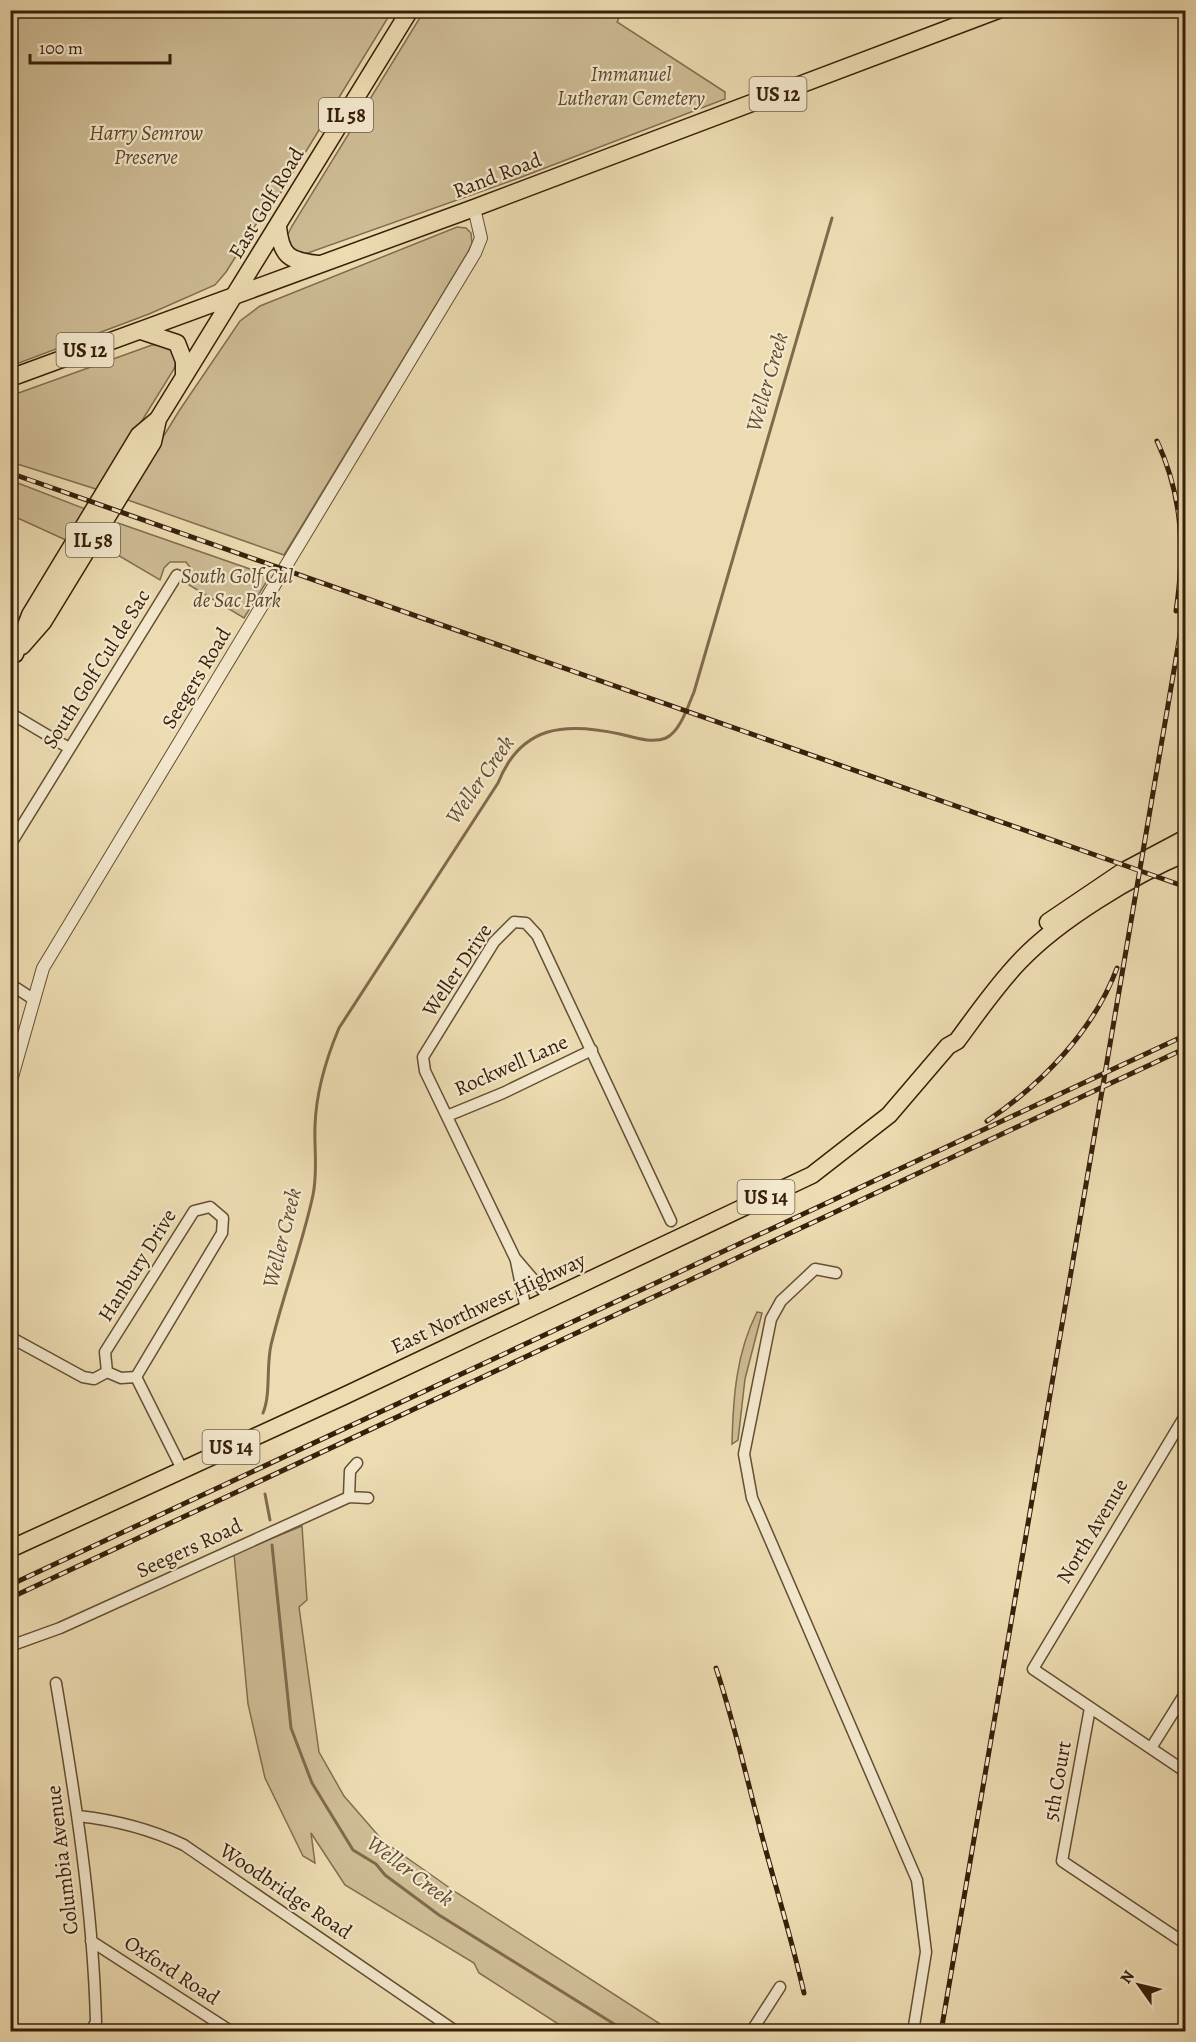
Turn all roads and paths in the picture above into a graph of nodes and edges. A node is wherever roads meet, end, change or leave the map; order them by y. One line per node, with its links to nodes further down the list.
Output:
1 (410, 10): 4 (main road, East Golf Road / IL 58)
2 (998, 10): 3 (main road, Rand Road / US 12)
3 (474, 208): 5 (main road, Rand Road / US 12); 18 (street, Seegers Road)
4 (278, 226): 5 (main road); 6 (main road, East Golf Road / IL 58)
5 (322, 264): 6 (main road, Rand Road / US 12)
6 (235, 296): 7 (main road, Rand Road / US 12); 8 (main road, East Golf Road / IL 58)
7 (140, 331): 8 (main road); 9 (main road, Rand Road / US 12)
8 (184, 377): 11 (main road, East Golf Road / IL 58)
9 (10, 378)
10 (177, 575): 13 (street, South Golf Cul de Sac)
11 (13, 657)
12 (10, 713): 13 (street)
13 (69, 748): 15 (street, South Golf Cul de Sac)
14 (1185, 838): 19 (main road, East Northwest Highway / US 14)
15 (10, 845)
16 (1185, 853): 19 (main road, East Northwest Highway / US 14)
17 (10, 984): 18 (street)
18 (33, 999): 21 (street, Seegers Road)
19 (948, 1046): 26 (main road, East Northwest Highway / US 14)
20 (592, 1050): 22 (street, Rockwell Lane); 22 (street, Weller Drive); 23 (street)
21 (10, 1084)
22 (447, 1116): 24 (street)
23 (671, 1221)
24 (515, 1258): 26 (street); 27 (street)
25 (836, 1273): 52 (street)
26 (550, 1299): 27 (main road, East Northwest Highway / US 14)
27 (526, 1310): 34 (main road, East Northwest Highway / US 14)
28 (10, 1337): 29 (street)
29 (107, 1372): 30 (street); 30 (street, Hanbury Drive)
30 (136, 1377): 34 (street)
31 (1185, 1414): 32 (street, North Avenue)
32 (1181, 1432): 41 (street, North Avenue)
33 (357, 1463): 35 (street)
34 (182, 1469): 37 (main road, East Northwest Highway / US 14)
35 (350, 1497): 36 (street); 38 (street, Seegers Road)
36 (368, 1498)
37 (10, 1549)
38 (10, 1646)
39 (56, 1683): 44 (street, Columbia Avenue)
40 (1185, 1692): 42 (street)
41 (1090, 1708): 42 (street); 46 (street, 5th Court)
42 (1151, 1748): 43 (street)
43 (1185, 1772)
44 (78, 1816): 45 (street, Columbia Avenue); 50 (street, Woodbridge Road)
45 (91, 1941): 48 (street, Columbia Avenue); 49 (street, Oxford Road)
46 (1185, 1944)
47 (780, 1987): 51 (street)
48 (90, 2031)
49 (232, 2031)
50 (457, 2031)
51 (751, 2031)
52 (913, 2031)

